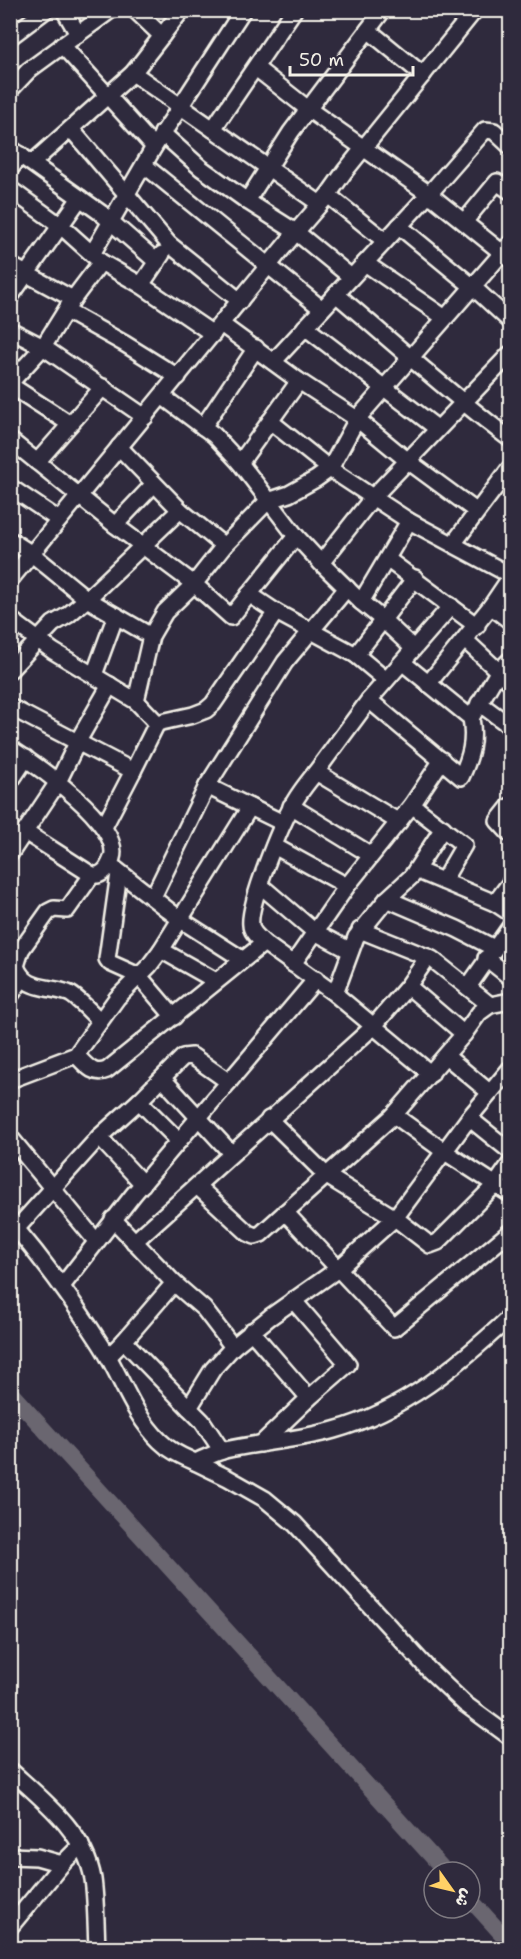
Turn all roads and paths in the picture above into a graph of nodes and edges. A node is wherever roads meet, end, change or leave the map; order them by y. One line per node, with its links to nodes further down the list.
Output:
1 (46, 10): 13 (street)
2 (64, 10): 11 (street)
3 (111, 10): 11 (street)
4 (135, 10): 12 (street)
5 (182, 10): 12 (street)
6 (243, 10): 20 (street)
7 (383, 10): 10 (street)
8 (475, 10): 17 (street)
9 (289, 12): 15 (street)
10 (368, 30): 17 (street); 21 (street)
11 (78, 34): 14 (street)
12 (162, 36): 16 (street)
13 (10, 37)
14 (62, 45): 18 (street); 19 (street)
15 (256, 68): 21 (street); 23 (street)
16 (133, 73): 19 (street); 20 (street)
17 (423, 75): 27 (street)
18 (10, 90)
19 (107, 96): 22 (street); 26 (street)
20 (180, 105): 23 (street); 24 (street)
21 (308, 109): 27 (street); 30 (street)
22 (71, 129): 28 (street); 34 (street)
23 (213, 129): 30 (street)
24 (162, 133): 26 (street); 38 (street)
25 (510, 146): 35 (street)
26 (154, 147): 29 (street)
27 (363, 148): 35 (street); 37 (street)
28 (21, 155): 31 (street); 36 (street)
29 (144, 165): 34 (street); 51 (street)
30 (269, 168): 37 (street); 38 (street)
31 (10, 169)
32 (10, 189): 41 (street)
33 (510, 189): 39 (street)
34 (126, 193): 40 (street); 45 (street)
35 (429, 194): 39 (street); 42 (street)
36 (80, 198): 40 (street); 41 (street)
37 (324, 199): 43 (street); 44 (street)
38 (247, 201): 43 (street)
39 (464, 222): 46 (street)
40 (111, 223): 47 (street); 48 (street)
41 (61, 226): 47 (street); 52 (street)
42 (399, 226): 44 (street); 55 (street)
43 (296, 232): 51 (street); 53 (street)
44 (385, 241): 49 (street)
45 (169, 244): 48 (street); 58 (street)
46 (508, 252): 55 (street)
47 (96, 258): 54 (street); 59 (street)
48 (157, 262): 54 (street)
49 (365, 263): 53 (street); 61 (street)
50 (10, 265): 52 (street)
51 (268, 266): 58 (street); 60 (street)
52 (26, 273): 57 (street); 59 (street)
53 (351, 277): 56 (street)
54 (141, 285): 64 (street)
55 (473, 287): 61 (street); 62 (street)
56 (336, 294): 60 (street); 68 (street)
57 (10, 297)
58 (240, 301): 64 (street)
59 (69, 305): 66 (street); 71 (street)
60 (322, 309): 63 (street)
61 (445, 318): 68 (street)
62 (510, 321)
63 (305, 327): 69 (street); 75 (street)
64 (217, 329): 67 (street); 71 (street)
65 (10, 330): 66 (street)
66 (44, 347): 73 (street); 74 (street)
67 (256, 348): 69 (street); 82 (street)
68 (411, 357): 75 (street); 77 (street)
69 (273, 361): 72 (street)
70 (507, 363): 77 (street)
71 (178, 377): 76 (street)
72 (299, 381): 79 (street); 80 (street)
73 (10, 384): 81 (street)
74 (103, 387): 78 (street); 81 (street)
75 (384, 387): 79 (street); 83 (street)
76 (162, 396): 78 (street); 82 (street)
77 (463, 404): 83 (street); 84 (street)
78 (145, 417): 86 (street)
79 (357, 419): 87 (street); 91 (street)
80 (270, 421): 89 (street); 91 (street)
81 (70, 424): 88 (street)
82 (203, 427): 89 (street)
83 (438, 429): 87 (street)
84 (510, 439)
85 (10, 441): 88 (street)
86 (119, 447): 92 (street); 94 (street)
87 (408, 461): 95 (street); 98 (street)
88 (37, 462): 94 (street)
89 (240, 463): 96 (street)
90 (510, 468): 98 (street)
91 (330, 469): 95 (street); 96 (street)
92 (154, 484): 97 (street); 101 (street)
93 (10, 487): 99 (street)
94 (80, 495): 99 (street); 101 (street)
95 (373, 497): 100 (street); 109 (street)
96 (268, 501): 102 (street); 106 (street)
97 (180, 510): 105 (street); 106 (street)
98 (476, 511): 104 (street)
99 (59, 520): 107 (street)
100 (409, 521): 104 (street); 108 (street)
101 (115, 525): 105 (street)
102 (297, 536): 109 (street); 115 (street)
103 (10, 540): 107 (street)
104 (453, 544): 110 (street)
105 (142, 545): 113 (street); 116 (street)
106 (224, 546): 113 (street)
107 (32, 554): 112 (street); 116 (street)
108 (387, 560): 111 (street); 117 (street)
109 (321, 563): 114 (street)
110 (510, 577): 119 (street)
111 (414, 579): 118 (street); 123 (street)
112 (10, 580)
113 (194, 584): 115 (street); 127 (street)
114 (347, 588): 117 (street); 126 (street)
115 (249, 594): 120 (street)
116 (87, 599): 121 (street); 128 (street)
117 (361, 602): 123 (street)
118 (451, 606): 125 (street); 130 (street)
119 (491, 606): 124 (street); 125 (street)
120 (276, 612): 126 (street); 146 (street)
121 (116, 615): 127 (street); 136 (street)
122 (10, 619): 128 (street)
123 (382, 619): 130 (street); 131 (street)
124 (510, 621)
125 (477, 626): 129 (street)
126 (311, 630): 131 (street); 156 (street)
127 (151, 636): 142 (street)
128 (38, 640): 134 (street); 136 (street)
129 (465, 640): 135 (street); 139 (street)
130 (413, 648): 133 (street)
131 (356, 655): 137 (street)
132 (510, 660): 135 (street)
133 (402, 662): 137 (street); 139 (street)
134 (10, 670)
135 (498, 672): 138 (street); 143 (street)
136 (94, 675): 140 (street)
137 (386, 680): 141 (street)
138 (510, 682)
139 (428, 684): 145 (street)
140 (110, 685): 142 (street); 148 (street)
141 (369, 700): 151 (street); 153 (street)
142 (136, 701): 146 (street)
143 (479, 703): 145 (street); 147 (street)
144 (10, 707): 148 (street)
145 (471, 718): 151 (street)
146 (157, 723): 152 (street)
147 (510, 726)
148 (78, 741): 152 (street); 155 (street)
149 (10, 748): 150 (street)
150 (26, 758): 154 (street); 155 (street)
151 (442, 760): 157 (street)
152 (133, 771): 163 (street)
153 (316, 772): 158 (street); 161 (street)
154 (10, 782)
155 (58, 782): 163 (street); 165 (street)
156 (207, 786): 160 (street); 177 (street)
157 (412, 805): 161 (street); 164 (street)
158 (291, 806): 162 (street); 169 (street)
159 (510, 806): 166 (street)
160 (250, 807): 162 (street); 181 (street)
161 (399, 822): 169 (street)
162 (283, 823): 167 (street)
163 (104, 827): 170 (street)
164 (443, 828): 171 (street); 173 (street)
165 (25, 832): 168 (street); 172 (street)
166 (510, 834)
167 (274, 846): 175 (street); 176 (street)
168 (10, 854)
169 (371, 855): 176 (street)
170 (115, 869): 172 (street); 177 (street); 192 (street)
171 (416, 870): 173 (street); 178 (street)
172 (92, 875): 194 (street)
173 (443, 881): 179 (street)
174 (510, 883): 179 (street)
175 (260, 885): 184 (street); 185 (street)
176 (347, 886): 184 (street)
177 (153, 897): 181 (street)
178 (387, 899): 183 (street); 188 (street)
179 (495, 903): 180 (street)
180 (510, 913)
181 (182, 920): 186 (street); 190 (street)
182 (510, 927): 188 (street)
183 (360, 930): 187 (street); 189 (street)
184 (315, 932): 187 (street); 191 (street)
185 (264, 943): 190 (street); 191 (street)
186 (161, 950): 192 (street); 196 (street)
187 (350, 950): 199 (street)
188 (490, 953): 193 (street); 198 (street)
189 (428, 957): 197 (street); 198 (street)
190 (242, 959): 196 (street)
191 (293, 964): 195 (street)
192 (139, 976): 203 (street); 204 (street)
193 (510, 977)
194 (22, 979): 200 (street); 204 (street)
195 (316, 979): 199 (street); 213 (street)
196 (216, 981): 203 (street)
197 (408, 986): 205 (street); 206 (street)
198 (468, 987): 202 (street)
199 (335, 994): 205 (street)
200 (10, 996)
201 (510, 1001): 202 (street)
202 (490, 1005): 206 (street)
203 (174, 1017): 207 (street)
204 (100, 1021): 207 (street)
205 (373, 1027): 210 (street); 219 (street)
206 (464, 1034): 208 (street)
207 (76, 1055): 212 (street)
208 (446, 1056): 210 (street); 214 (street)
209 (510, 1068): 214 (street)
210 (431, 1074): 216 (street)
211 (163, 1079): 213 (street); 215 (street); 217 (street)
212 (10, 1080)
213 (229, 1082): 217 (street)
214 (489, 1092): 218 (street)
215 (139, 1101): 221 (street); 222 (street)
216 (394, 1115): 224 (street); 227 (street)
217 (199, 1118): 222 (street); 225 (street)
218 (469, 1118): 223 (street); 224 (street)
219 (269, 1119): 225 (street); 227 (street)
220 (10, 1137): 231 (street)
221 (99, 1137): 228 (street); 231 (street)
222 (179, 1141): 228 (street)
223 (510, 1151)
224 (445, 1152): 229 (street); 234 (street)
225 (231, 1153): 230 (street)
226 (510, 1164): 229 (street)
227 (327, 1176): 233 (street); 234 (street)
228 (143, 1184): 235 (street)
229 (496, 1184): 232 (street); 234 (street)
230 (197, 1186): 233 (street); 239 (street)
231 (51, 1189): 236 (street); 238 (street)
232 (510, 1194)
233 (285, 1212): 240 (street)
234 (395, 1218): 240 (street)
235 (113, 1219): 238 (street); 239 (street)
236 (14, 1224): 242 (street)
237 (510, 1232): 240 (street)
238 (96, 1242): 242 (street)
239 (134, 1242): 241 (street)
240 (338, 1269): 243 (street)
241 (174, 1282): 246 (street); 247 (street)
242 (63, 1285): 248 (street)
243 (293, 1300): 245 (street); 249 (street)
244 (510, 1317): 251 (street)
245 (251, 1331): 247 (street); 249 (street)
246 (124, 1341): 248 (street); 250 (street)
247 (233, 1347): 250 (street)
248 (109, 1356): 253 (street)
249 (309, 1398): 251 (street)
250 (189, 1408): 252 (street)
251 (261, 1444): 252 (street)
252 (222, 1451): 253 (street)
253 (195, 1462): 254 (street)
254 (510, 1737)
255 (10, 1770): 256 (street)
256 (81, 1845): 258 (street); 260 (street)
257 (10, 1856): 258 (street)
258 (62, 1864): 259 (street)
259 (10, 1927)
260 (98, 1948)

